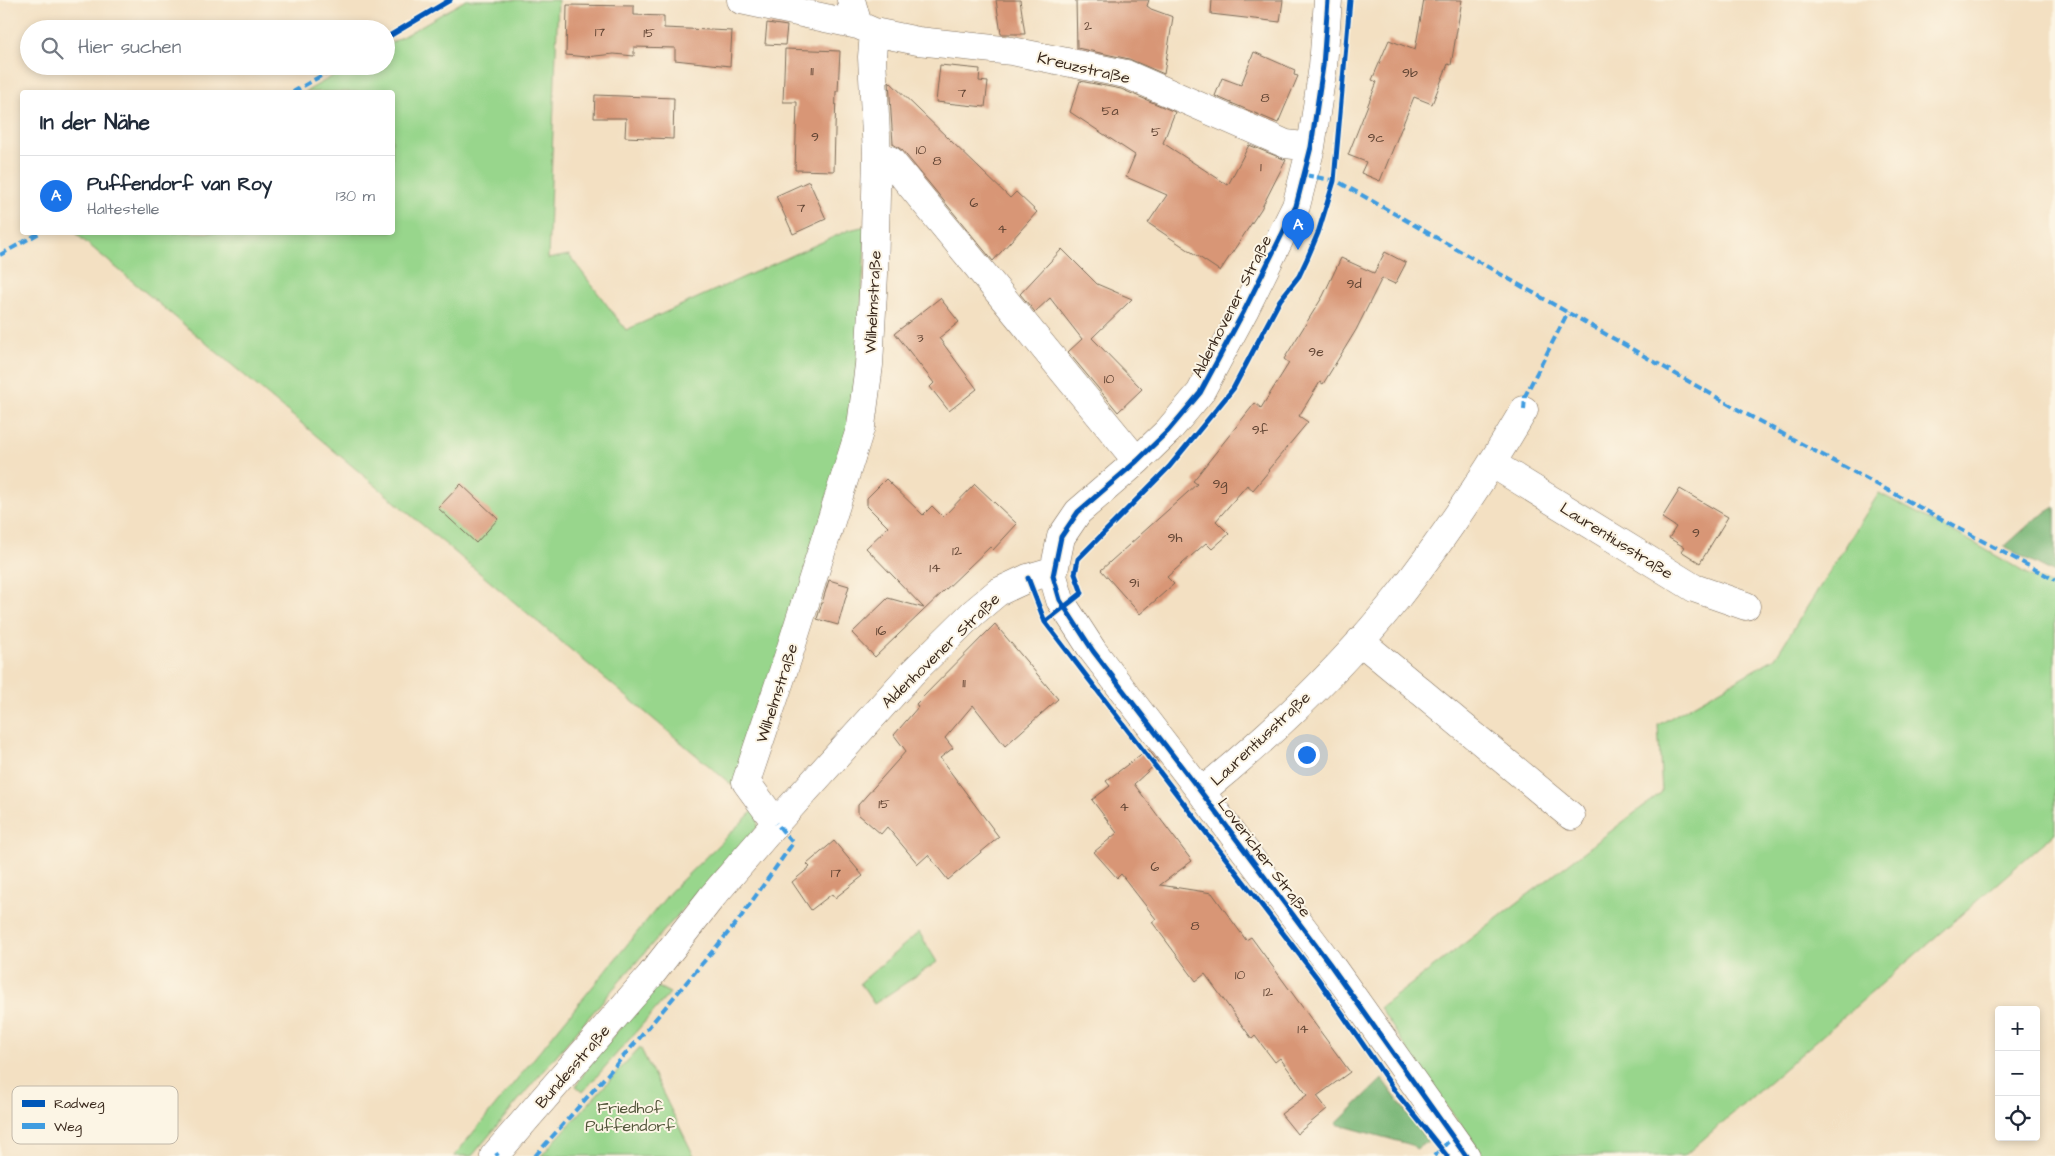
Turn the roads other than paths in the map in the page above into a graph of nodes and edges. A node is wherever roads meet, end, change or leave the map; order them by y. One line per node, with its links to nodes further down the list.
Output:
1 (740, 0): 3 (street)
2 (1328, 0): 4 (street, Aldenhovener Straße)
3 (861, 19): 4 (street, Kreuzstraße); 5 (street)
4 (1311, 148): 7 (street, Aldenhovener Straße)
5 (877, 156): 7 (street); 14 (street, Wilhelmstraße)
6 (1524, 410): 8 (street, Laurentiusstraße)
7 (1137, 461): 9 (street, Aldenhovener Straße)
8 (1493, 464): 10 (street, Laurentiusstraße); 11 (street, Laurentiusstraße)
9 (1052, 571): 12 (street, Lovericher Straße); 14 (street, Aldenhovener Straße)
10 (1746, 606)
11 (1360, 641): 12 (street, Laurentiusstraße); 13 (street)
12 (1201, 792): 17 (street, Lovericher Straße)
13 (1571, 816)
14 (776, 823): 15 (street, Aldenhovener Straße)
15 (650, 976): 16 (street, Bundesstraße)
16 (494, 1156)
17 (1466, 1156)

